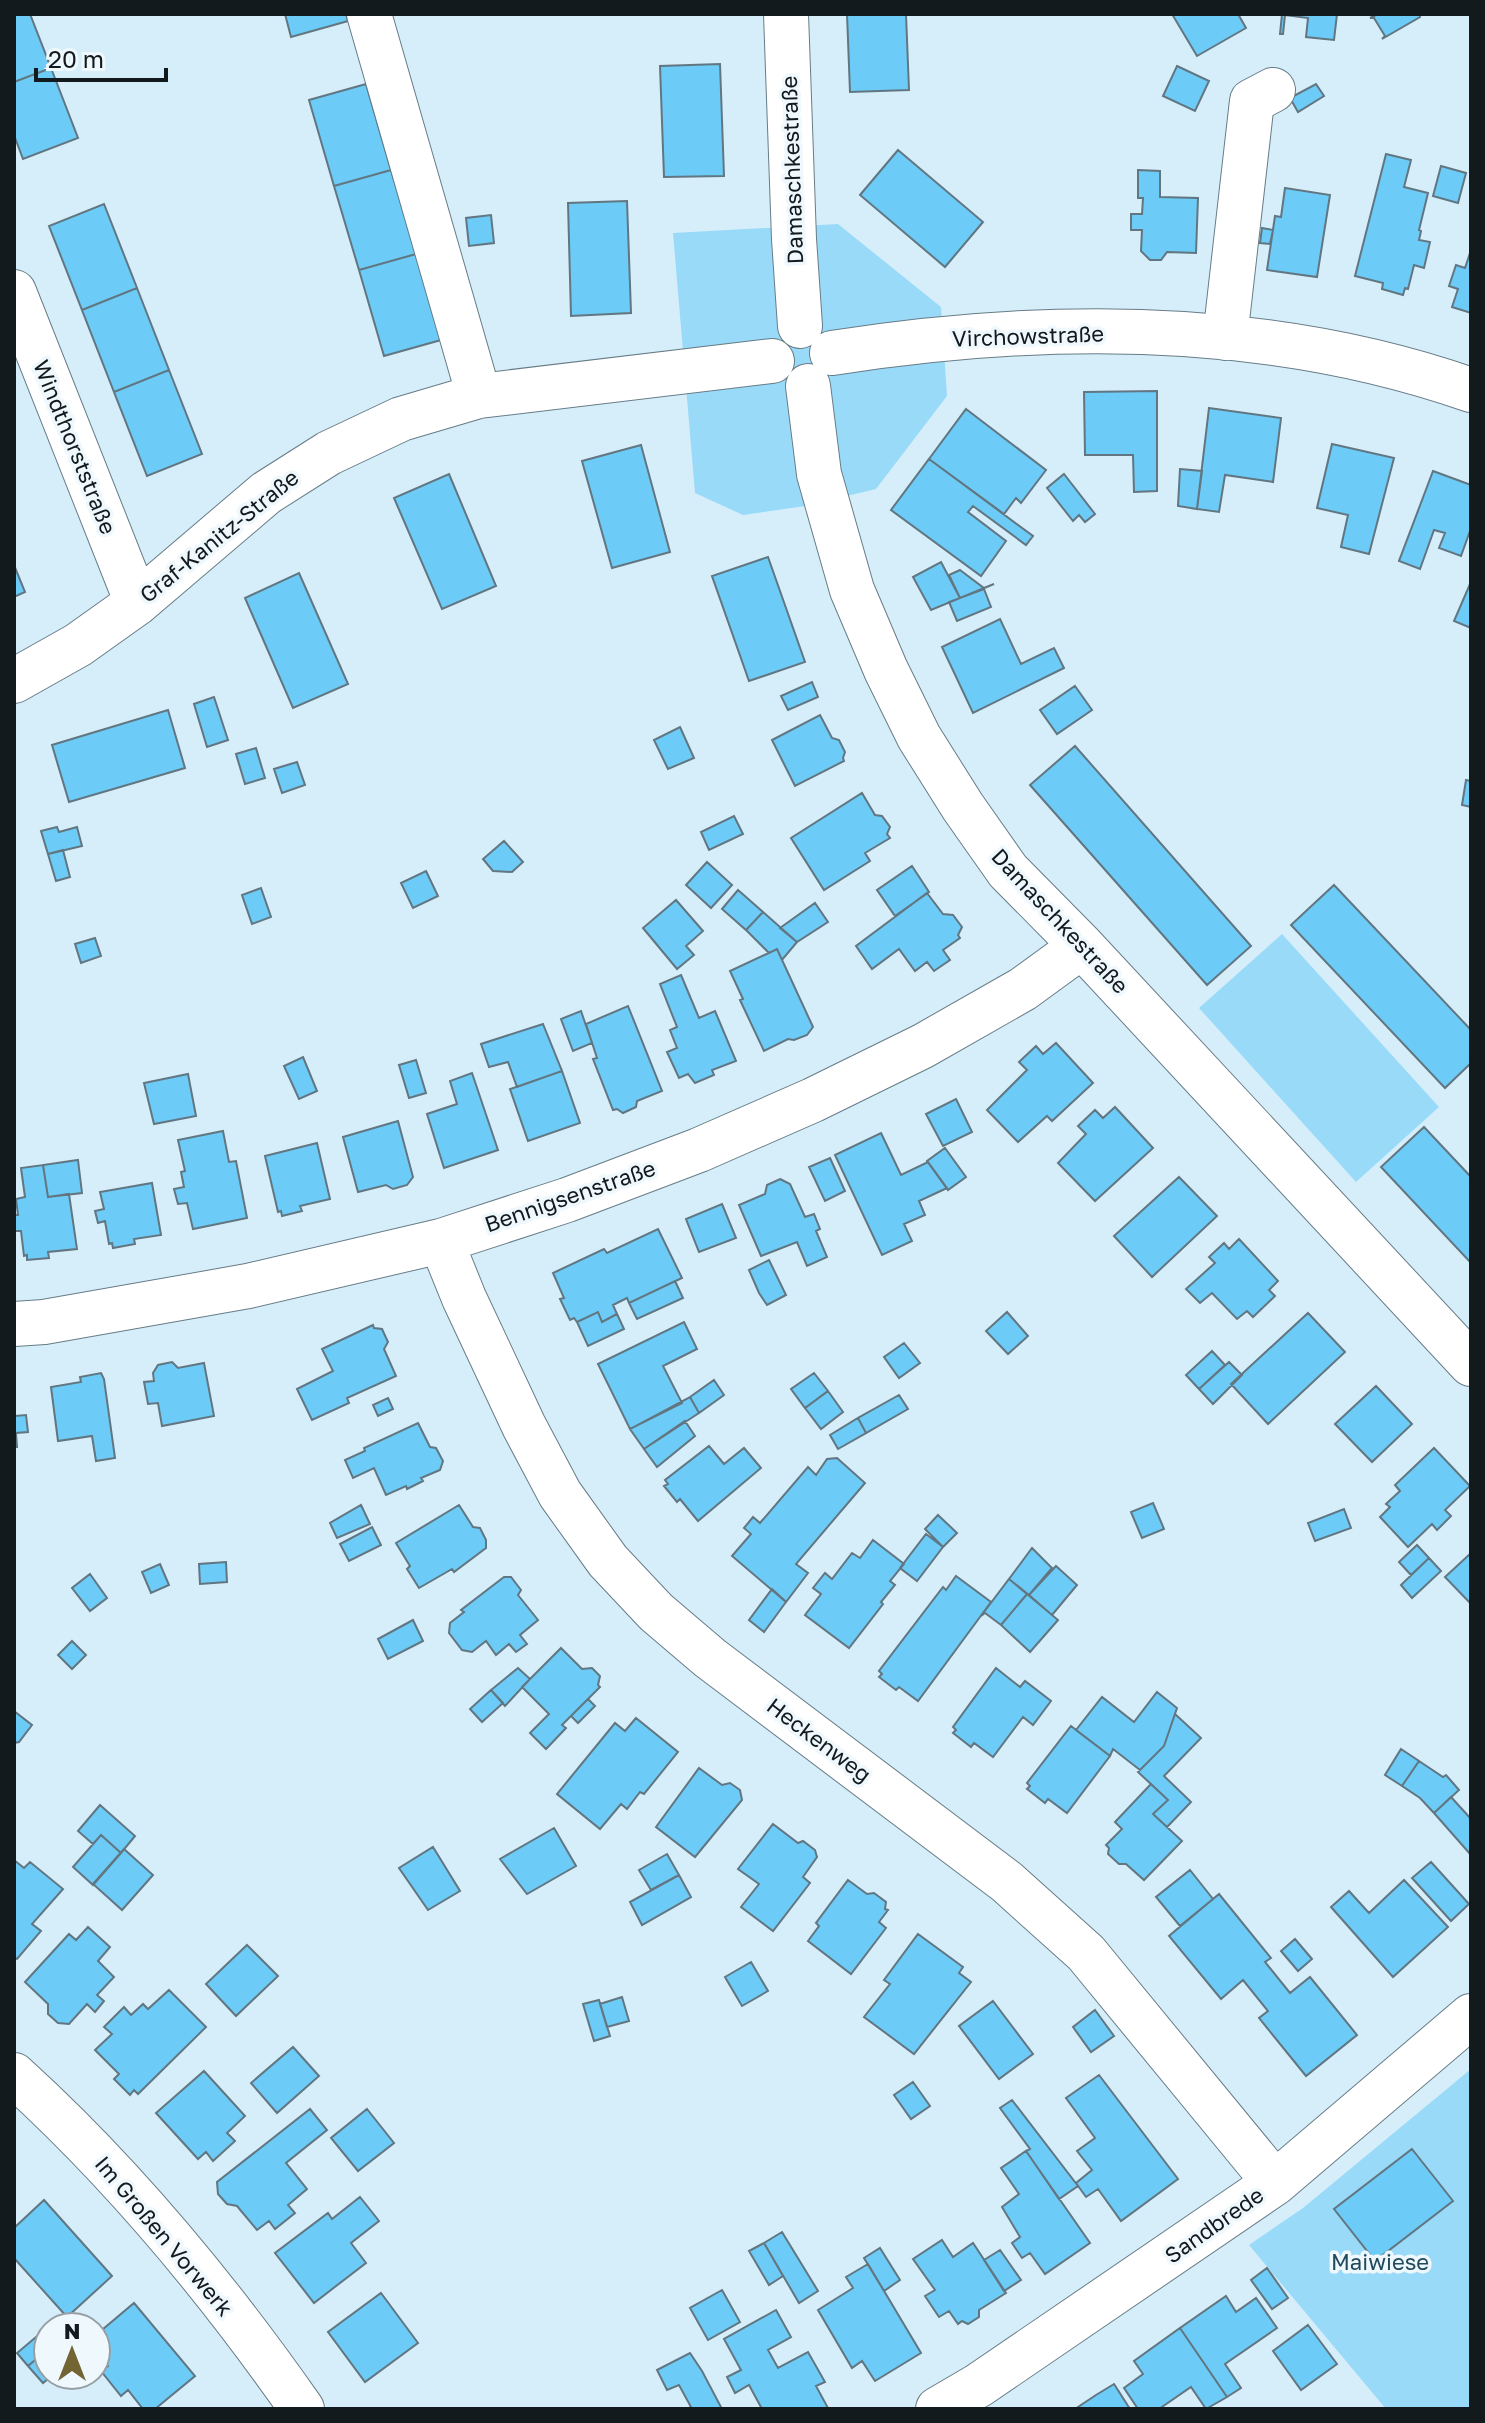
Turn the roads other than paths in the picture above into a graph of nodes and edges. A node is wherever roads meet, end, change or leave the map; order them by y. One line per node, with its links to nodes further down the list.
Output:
1 (369, 14): 8 (street)
2 (786, 14): 6 (street, Damaschkestraße)
3 (1273, 90): 5 (street)
4 (14, 292): 9 (street, Windthorststraße)
5 (1225, 338): 6 (street, Virchowstraße); 7 (street, Virchowstraße)
6 (813, 355): 8 (street, Graf-Kanitz-Straße); 11 (street, Damaschkestraße)
7 (1471, 390)
8 (479, 396): 9 (street, Graf-Kanitz-Straße)
9 (137, 603): 10 (street, Graf-Kanitz-Straße)
10 (14, 681)
11 (1082, 946): 12 (street, Bennigsenstraße); 14 (street, Damaschkestraße)
12 (441, 1241): 13 (street, Bennigsenstraße); 17 (street, Heckenweg)
13 (14, 1324)
14 (1471, 1364)
15 (1471, 2016): 17 (street, Sandbrede)
16 (14, 2075): 18 (street, Im Großen Vorwerk)
17 (1275, 2183): 19 (street, Sandbrede)
18 (302, 2409)
19 (938, 2409)

